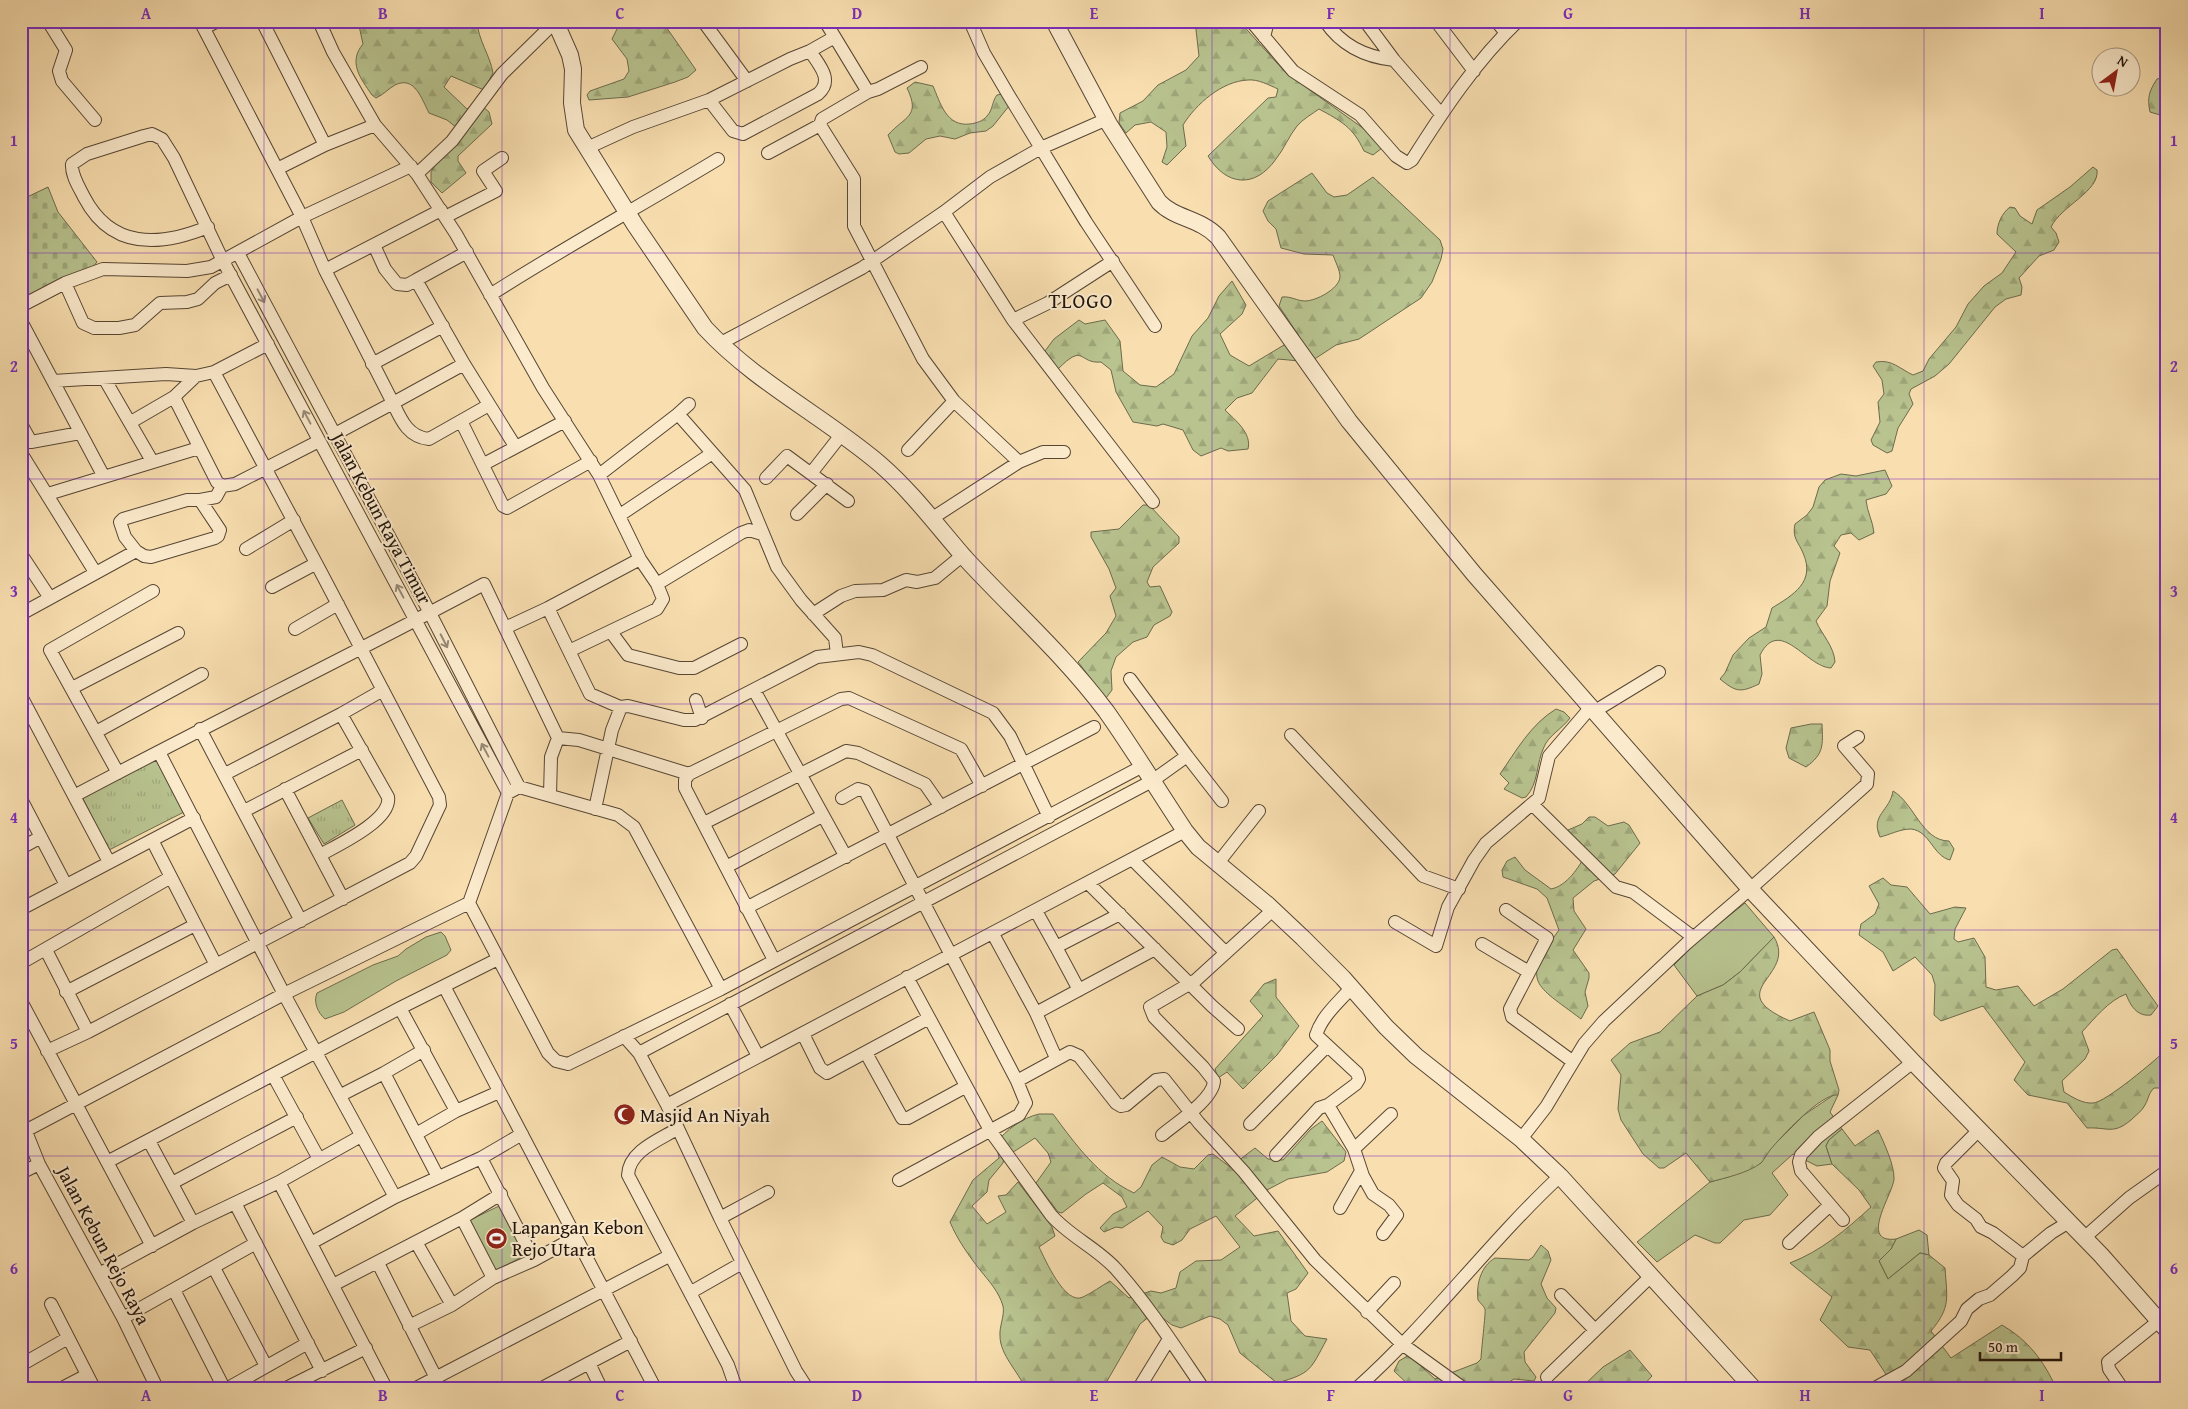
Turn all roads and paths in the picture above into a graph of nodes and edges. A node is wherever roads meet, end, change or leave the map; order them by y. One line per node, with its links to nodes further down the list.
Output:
1 (48, 21): 30 (street)
2 (218, 21): 17 (street)
3 (262, 21): 33 (street)
4 (320, 21): 31 (street)
5 (703, 21): 25 (street)
6 (825, 21): 20 (street)
7 (1054, 21): 29 (street)
8 (1251, 21): 19 (street)
9 (1268, 21): 19 (street)
10 (1325, 21): 22 (street)
11 (1365, 21): 22 (street)
12 (1436, 21): 24 (street)
13 (1496, 21): 18 (street)
14 (1518, 21): 18 (street)
15 (555, 22): 34 (street); 40 (street)
16 (971, 22): 35 (street)
17 (202, 25): 39 (street)
18 (1506, 33): 24 (street)
19 (1264, 37): 28 (street)
20 (833, 38): 21 (street); 26 (street)
21 (810, 51): 25 (street); 27 (street)
22 (1394, 60): 28 (street)
23 (921, 67): 26 (street)
24 (1474, 71): 28 (street)
25 (747, 80): 27 (street)
26 (868, 92): 32 (street)
27 (709, 100): 34 (street)
28 (1441, 114)
29 (1106, 119): 35 (street); 147 (street)
30 (95, 120)
31 (374, 125): 33 (street); 40 (street)
32 (820, 125): 36 (street); 49 (street)
33 (325, 145): 39 (street)
34 (587, 148): 42 (street)
35 (1041, 148): 41 (street); 51 (street)
36 (768, 153)
37 (502, 158): 43 (street)
38 (718, 160): 42 (street)
39 (277, 169): 44 (street)
40 (417, 170): 43 (street); 44 (street)
41 (944, 212): 49 (street); 58 (street)
42 (628, 213): 56 (street); 64 (street)
43 (443, 214): 46 (street); 47 (street)
44 (302, 217): 48 (street); 52 (street)
45 (208, 227): 45 (street, Jalan Kebun Raya Timur); 50 (street, Jalan Kebun Raya Timur)
46 (374, 245): 52 (street); 54 (street)
47 (467, 252): 54 (street); 56 (street)
48 (238, 253): 50 (street); 83 (street, Jalan Kebun Raya Timur, one-way to 83)
49 (873, 260): 64 (street); 73 (street)
50 (223, 261): 53 (street, Jalan Kebun Raya Timur); 55 (street)
51 (1113, 262): 58 (street); 61 (street)
52 (325, 270): 66 (street)
53 (231, 275): 55 (street); 63 (street, Jalan Kebun Raya Timur)
54 (416, 280): 60 (street)
55 (65, 283): 57 (street)
56 (490, 295): 79 (street)
57 (21, 306)
58 (1014, 320): 107 (street)
59 (21, 321): 62 (street)
60 (443, 326): 66 (street); 67 (street)
61 (1156, 326)
62 (29, 336): 65 (street); 71 (street)
63 (268, 344): 68 (street); 85 (street, Jalan Kebun Raya Timur, one-way to 63)
64 (720, 344): 84 (street)
65 (21, 347)
66 (372, 364): 74 (street)
67 (464, 364): 74 (street); 76 (street)
68 (214, 372): 69 (street); 97 (street)
69 (196, 376): 70 (street); 72 (street)
70 (104, 378): 71 (street); 80 (street)
71 (53, 381): 82 (street)
72 (174, 397): 80 (street); 88 (street)
73 (954, 401): 89 (street); 95 (street)
74 (393, 402): 78 (street); 83 (street)
75 (689, 404): 77 (street)
76 (489, 405): 78 (street); 87 (street)
77 (678, 414): 92 (street); 100 (street)
78 (461, 421): 96 (street)
79 (565, 421): 87 (street); 94 (street)
80 (131, 422): 93 (street)
81 (21, 424): 86 (street)
82 (80, 433): 86 (street); 99 (street)
83 (335, 434): 127 (street, Jalan Kebun Raya Timur)
84 (841, 435): 98 (street); 110 (street)
85 (319, 441): 97 (street); 129 (street, Jalan Kebun Raya Timur, one-way to 85)
86 (26, 445)
87 (515, 446): 96 (street)
88 (199, 448): 93 (street); 103 (street)
89 (908, 450)
90 (1064, 452): 95 (street)
91 (21, 453): 104 (street)
92 (711, 454): 109 (street); 112 (street)
93 (152, 461): 99 (street)
94 (591, 461): 96 (street); 100 (street)
95 (1019, 462): 110 (street)
96 (484, 464)
97 (266, 468): 103 (street); 111 (street)
98 (812, 472): 101 (street); 102 (street)
99 (103, 475): 104 (street)
100 (600, 475): 109 (street)
101 (766, 478)
102 (826, 484): 106 (street); 108 (street)
103 (222, 486): 105 (street)
104 (48, 494): 119 (street)
105 (200, 500): 114 (street); 114 (street)
106 (848, 501)
107 (1153, 502)
108 (797, 514)
109 (620, 515): 117 (street)
110 (931, 519): 116 (street)
111 (294, 520): 113 (street); 118 (street)
112 (762, 534): 120 (street); 128 (street)
113 (246, 549)
114 (136, 551): 119 (street)
115 (21, 554): 123 (street)
116 (963, 555): 128 (street); 162 (street)
117 (640, 559): 120 (street); 125 (street)
118 (316, 564): 121 (street); 124 (street)
119 (95, 572): 123 (street)
120 (657, 584): 132 (street)
121 (272, 587)
122 (153, 592): 141 (street)
123 (50, 598): 126 (street)
124 (338, 604): 131 (street); 135 (street)
125 (548, 608): 130 (street); 136 (street)
126 (21, 614)
127 (430, 614): 129 (street); 130 (street); 170 (street, Jalan Kebun Raya Timur, one-way to 170)
128 (813, 614): 137 (street)
129 (416, 621): 135 (street); 170 (street, Jalan Kebun Raya Timur, one-way to 129)
130 (505, 628): 156 (street)
131 (295, 629)
132 (611, 632): 134 (street); 136 (street)
133 (178, 634): 141 (street)
134 (741, 644)
135 (363, 647): 142 (street); 151 (street)
136 (569, 651): 146 (street)
137 (837, 654): 143 (street); 161 (street)
138 (1659, 672): 147 (street)
139 (202, 674): 153 (street)
140 (1130, 679): 160 (street)
141 (72, 688): 153 (street)
142 (383, 690): 148 (street); 202 (street)
143 (754, 690): 149 (street); 152 (street)
144 (21, 696): 172 (street)
145 (696, 700): 149 (street)
146 (620, 708): 149 (street); 157 (street)
147 (1593, 709): 176 (street); 201 (street)
148 (341, 714): 158 (street); 165 (street)
149 (702, 718)
150 (1094, 727): 161 (street)
151 (200, 728): 159 (street); 165 (street)
152 (778, 731): 164 (street); 166 (street); 168 (street)
153 (96, 732): 163 (street)
154 (1291, 734): 200 (street)
155 (1858, 737): 201 (street)
156 (558, 738): 157 (street); 171 (street)
157 (609, 749): 166 (street); 178 (street)
158 (362, 750): 169 (street); 190 (street)
159 (159, 752): 163 (street); 183 (street)
160 (1187, 756): 167 (street); 175 (street)
161 (1025, 764): 168 (street); 182 (street)
162 (1141, 767): 167 (street); 182 (street)
163 (118, 772): 172 (street)
164 (801, 773): 177 (street); 181 (street); 184 (street)
165 (224, 774): 179 (street)
166 (689, 774): 184 (street)
167 (1152, 781): 185 (street); 204 (street)
168 (982, 786): 177 (street)
169 (285, 789): 179 (street); 190 (street)
170 (514, 790): 171 (street); 203 (street)
171 (550, 795): 178 (street)
172 (74, 796): 193 (street)
173 (842, 798): 186 (street)
174 (21, 799): 187 (street)
175 (1222, 801)
176 (1533, 806): 200 (street); 215 (street)
177 (940, 807): 186 (street)
178 (595, 809): 232 (street)
179 (244, 811): 211 (street)
180 (1259, 811): 194 (street)
181 (822, 816): 191 (street); 195 (street)
182 (1049, 817): 199 (street)
183 (194, 818): 188 (street); 216 (street)
184 (704, 823): 195 (street)
185 (1185, 831): 192 (street); 194 (street)
186 (889, 834): 191 (street); 199 (street)
187 (41, 837): 189 (street); 198 (street)
188 (152, 840): 193 (street); 196 (street)
189 (21, 848)
190 (320, 856): 202 (street)
191 (846, 857): 205 (street)
192 (1133, 860): 197 (street); 221 (street)
193 (108, 862): 198 (street)
194 (1218, 863): 207 (street)
195 (726, 867): 205 (street)
196 (171, 877): 213 (street); 220 (street)
197 (1088, 883): 209 (street); 210 (street)
198 (66, 885): 206 (street)
199 (914, 888): 204 (street); 224 (street)
200 (1459, 889): 212 (street)
201 (1750, 889): 215 (street); 254 (street)
202 (343, 899): 211 (street)
203 (469, 903): 223 (street); 235 (street)
204 (922, 904): 222 (street); 237 (street)
205 (746, 908): 224 (street)
206 (21, 909)
207 (1274, 909): 221 (street); 231 (street)
208 (1506, 910): 227 (street)
209 (1036, 911): 214 (street); 218 (street)
210 (1120, 914): 218 (street); 219 (street)
211 (301, 921): 216 (street)
212 (1395, 922)
213 (195, 925): 226 (street); 234 (street)
214 (994, 934): 222 (street); 239 (street)
215 (1693, 937): 253 (street)
216 (259, 944): 226 (street); 235 (street)
217 (1482, 944): 227 (street)
218 (1056, 947): 233 (street)
219 (1155, 949): 229 (street); 233 (street)
220 (46, 950): 225 (street); 234 (street)
221 (1226, 953): 229 (street)
222 (951, 954): 228 (street); 257 (street)
223 (498, 959): 230 (street); 244 (street)
224 (774, 960): 232 (street)
225 (21, 963)
226 (216, 965): 242 (street)
227 (1529, 972): 253 (street)
228 (906, 977): 240 (street); 243 (street)
229 (1189, 983): 241 (street); 265 (street)
230 (444, 986): 238 (street); 259 (street)
231 (1351, 988): 245 (street); 277 (street)
232 (721, 989): 244 (street)
233 (1079, 990): 239 (street)
234 (66, 992): 242 (street)
235 (284, 994): 248 (street); 261 (street)
236 (21, 1001): 247 (street)
237 (730, 1004): 249 (street); 251 (street)
238 (400, 1008): 246 (street); 248 (street)
239 (1036, 1012): 252 (street)
240 (929, 1018): 250 (street); 258 (street)
241 (1238, 1029)
242 (88, 1032): 247 (street)
243 (803, 1034): 250 (street); 251 (street)
244 (624, 1036): 249 (street)
245 (1327, 1046): 263 (street); 269 (street)
246 (424, 1050): 255 (street); 264 (street)
247 (48, 1051): 261 (street)
248 (317, 1052): 256 (street); 260 (street)
249 (639, 1053): 262 (street)
250 (866, 1053): 258 (street)
251 (758, 1056): 262 (street)
252 (1056, 1058): 257 (street); 265 (street)
253 (1572, 1062): 277 (street)
254 (1913, 1062): 271 (street); 297 (street)
255 (384, 1073): 260 (street); 273 (street)
256 (273, 1075): 267 (street); 278 (street)
257 (1017, 1081): 272 (street)
258 (965, 1087): 272 (street)
259 (499, 1092): 264 (street); 274 (street)
260 (341, 1095): 276 (street)
261 (77, 1103): 268 (street); 283 (street)
262 (667, 1105): 270 (street)
263 (1328, 1105): 279 (street); 280 (street)
264 (456, 1111): 273 (street)
265 (1192, 1112): 275 (street); 329 (street)
266 (1392, 1114): 279 (street)
267 (297, 1117): 282 (street); 292 (street)
268 (24, 1124): 284 (street, Jalan Kebun Rejo Raya)
269 (1250, 1124)
270 (677, 1129): 300 (street); 312 (street)
271 (1979, 1130): 302 (street); 313 (street)
272 (990, 1132): 290 (street); 335 (street)
273 (416, 1134): 289 (street)
274 (522, 1134): 281 (street); 305 (street)
275 (1162, 1135)
276 (361, 1136): 282 (street); 295 (street)
277 (1521, 1139): 288 (street)
278 (149, 1141): 283 (street); 292 (street)
279 (1354, 1149): 285 (street)
280 (1276, 1155)
281 (481, 1158): 289 (street); 294 (street)
282 (319, 1159): 291 (street)
283 (107, 1162): 311 (street)
284 (39, 1164): 287 (street); 318 (street, Jalan Kebun Rejo Raya)
285 (1361, 1171): 298 (street); 304 (street)
286 (2167, 1171): 306 (street)
287 (21, 1172)
288 (1560, 1176): 319 (street); 338 (street)
289 (438, 1177): 295 (street)
290 (899, 1180)
291 (279, 1182): 296 (street); 309 (street)
292 (172, 1183): 303 (street)
293 (768, 1192): 300 (street)
294 (501, 1194): 299 (street); 314 (street)
295 (395, 1197): 309 (street)
296 (235, 1203): 303 (street); 308 (street)
297 (1830, 1205): 301 (street); 310 (street)
298 (1340, 1208)
299 (462, 1218): 307 (street); 320 (street)
300 (720, 1218): 316 (street)
301 (1843, 1220)
302 (2069, 1222): 306 (street); 313 (street)
303 (193, 1223): 311 (street)
304 (1383, 1234)
305 (576, 1237): 314 (street); 324 (street)
306 (2084, 1238): 331 (street)
307 (416, 1242): 315 (street); 328 (street)
308 (256, 1243): 317 (street); 337 (street)
309 (311, 1243): 322 (street)
310 (1788, 1243)
311 (152, 1246): 318 (street)
312 (669, 1256): 324 (street); 358 (street)
313 (2023, 1256): 364 (street)
314 (534, 1260): 320 (street)
315 (378, 1263): 322 (street); 332 (street)
316 (742, 1263): 325 (street); 359 (street)
317 (214, 1268): 323 (street); 342 (street)
318 (99, 1274): 330 (street, Jalan Kebun Rejo Raya)
319 (1651, 1276): 333 (street); 363 (street)
320 (493, 1278): 328 (street)
321 (1394, 1283): 329 (street)
322 (333, 1285): 339 (street)
323 (174, 1290): 330 (street); 351 (street)
324 (606, 1290): 336 (street); 345 (street)
325 (693, 1291)
326 (1561, 1295): 333 (street)
327 (51, 1304): 334 (street)
328 (452, 1305): 332 (street)
329 (1367, 1312): 338 (street)
330 (123, 1318): 350 (street, Jalan Kebun Rejo Raya)
331 (2163, 1325): 365 (street)
332 (409, 1326): 345 (street)
333 (1595, 1330): 346 (street)
334 (68, 1338): 341 (street); 344 (street)
335 (1169, 1338): 347 (street); 360 (street)
336 (631, 1341): 340 (street); 357 (street)
337 (308, 1344): 342 (street); 343 (street)
338 (1402, 1344): 361 (street); 362 (street)
339 (366, 1348): 343 (street); 353 (street)
340 (589, 1363): 355 (street); 356 (street)
341 (21, 1365)
342 (266, 1366): 351 (street)
343 (322, 1371): 352 (street)
344 (87, 1375): 348 (street); 349 (street)
345 (435, 1376): 354 (street)
346 (1547, 1377)
347 (1201, 1387)
348 (62, 1388)
349 (94, 1388)
350 (157, 1388)
351 (226, 1388)
352 (286, 1388)
353 (386, 1388)
354 (416, 1388)
355 (542, 1388)
356 (601, 1388)
357 (655, 1388)
358 (736, 1388)
359 (807, 1388)
360 (1139, 1388)
361 (1356, 1388)
362 (1463, 1388)
363 (1753, 1388)
364 (1875, 1388)
365 (2122, 1388)

